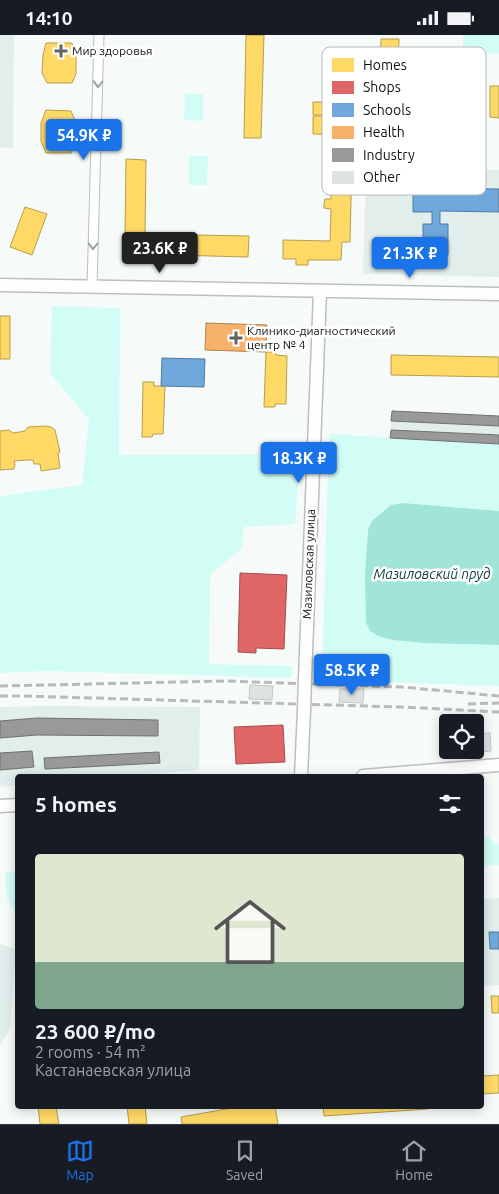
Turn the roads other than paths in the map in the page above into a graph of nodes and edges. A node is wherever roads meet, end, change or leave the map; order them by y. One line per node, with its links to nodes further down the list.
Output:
1 (99, 35): 3 (street, one-way to 3)
2 (0, 285): 3 (street)
3 (92, 287): 4 (street)
4 (320, 291): 5 (street); 7 (street, Мазиловская улица, bridge)
5 (499, 294)
6 (499, 765): 8 (street)
7 (301, 774)
8 (388, 774)
9 (15, 805): 10 (street)
10 (0, 806)

